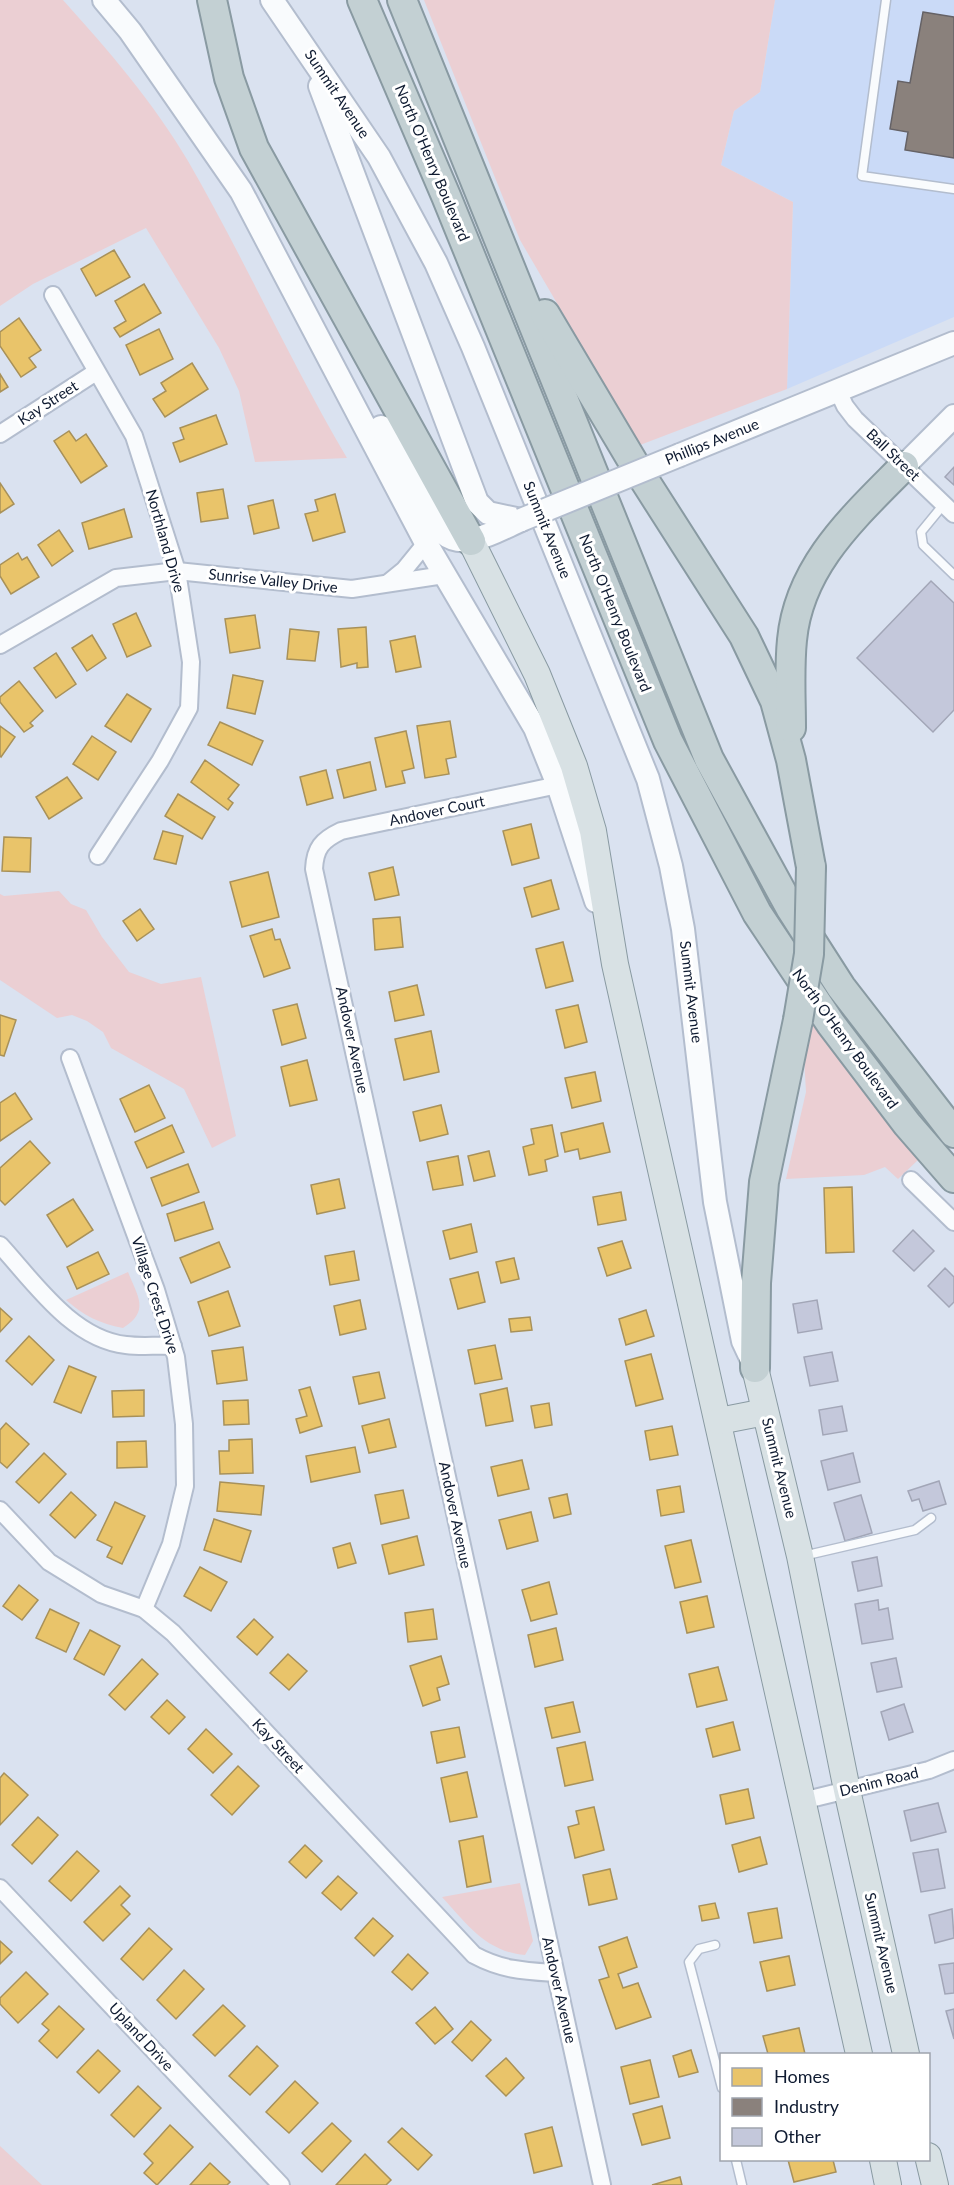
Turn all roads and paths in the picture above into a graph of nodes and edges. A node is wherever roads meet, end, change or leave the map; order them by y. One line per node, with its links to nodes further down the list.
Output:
1 (104, 0): 12 (main road)
2 (212, 0): 20 (highway)
3 (272, 0): 7 (main road, Summit Avenue)
4 (362, 0): 34 (highway, North O'Henry Boulevard)
5 (402, 0): 9 (highway, North O'Henry Boulevard)
6 (886, 0): 8 (lane)
7 (291, 27): 19 (main road); 39 (main road, Summit Avenue)
8 (954, 189)
9 (498, 235): 27 (highway); 33 (highway, North O'Henry Boulevard)
10 (53, 295): 13 (street, Northland Drive)
11 (954, 343): 14 (main road, Phillips Avenue)
12 (322, 346): 20 (main road); 21 (main road)
13 (96, 372): 16 (street, Kay Street); 22 (street, Northland Drive)
14 (838, 391): 17 (street, Ball Street); 19 (main road, Phillips Avenue, bridge)
15 (954, 416): 17 (main road)
16 (0, 434)
17 (904, 466): 18 (street, Ball Street); 27 (highway)
18 (949, 509): 23 (lane)
19 (521, 520): 20 (main road, Phillips Avenue)
20 (471, 541): 31 (main road)
21 (426, 543): 24 (main road); 25 (street)
22 (177, 571): 25 (street, Sunrise Valley Drive); 26 (street, Sunrise Valley Drive); 30 (street, Northland Drive)
23 (954, 574)
24 (444, 575): 25 (street, Sunrise Valley Drive); 28 (main road)
25 (384, 586)
26 (0, 645)
27 (791, 760): 39 (highway, bridge)
28 (558, 785): 29 (street, Andover Court); 31 (main road)
29 (319, 845): 51 (street, Andover Avenue)
30 (98, 856)
31 (615, 964): 41 (main road)
32 (70, 1058): 38 (street, Village Crest Drive)
33 (954, 1133)
34 (954, 1178)
35 (911, 1180): 36 (street)
36 (954, 1222)
37 (0, 1245): 38 (street)
38 (173, 1346): 45 (street, Village Crest Drive)
39 (756, 1368): 40 (main road, Summit Avenue)
40 (765, 1412): 41 (main road); 44 (main road, Summit Avenue)
41 (719, 1421): 48 (main road)
42 (0, 1510): 45 (street, Kay Street)
43 (931, 1518): 44 (lane)
44 (800, 1556): 47 (main road, Summit Avenue)
45 (144, 1609): 51 (street, Kay Street)
46 (954, 1760): 47 (street, Denim Road)
47 (847, 1790): 48 (street, Denim Road); 53 (main road, Summit Avenue)
48 (802, 1801): 52 (main road)
49 (0, 1888): 58 (street, Upland Drive)
50 (715, 1945): 54 (lane)
51 (555, 1973): 59 (street, Andover Avenue)
52 (859, 2053)
53 (906, 2053)
54 (720, 2080)
55 (736, 2161): 60 (lane)
56 (883, 2161): 61 (main road)
57 (929, 2161): 62 (main road)
58 (281, 2185)
59 (603, 2185)
60 (742, 2185)
61 (888, 2185)
62 (935, 2185)

